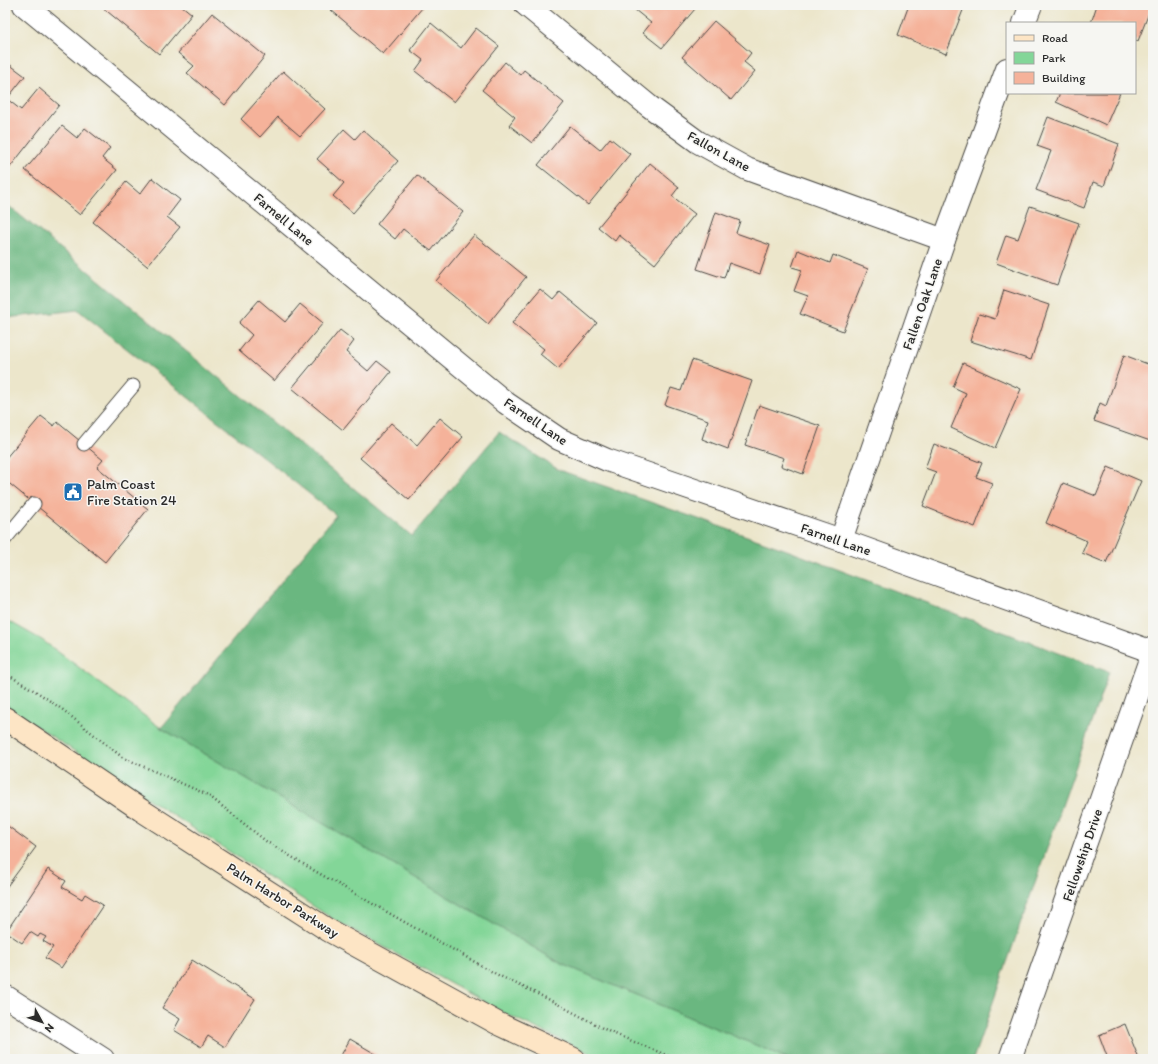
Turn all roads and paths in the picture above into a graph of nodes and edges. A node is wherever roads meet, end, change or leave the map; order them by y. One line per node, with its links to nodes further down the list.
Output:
1 (24, 5): 11 (street, Farnell Lane)
2 (526, 5): 6 (street, Fallon Lane)
3 (1031, 5): 4 (street)
4 (1024, 22)
5 (1006, 72): 6 (street, Fallen Oak Lane)
6 (944, 240): 11 (street, Fallen Oak Lane)
7 (133, 386): 8 (lane)
8 (84, 444)
9 (34, 504): 10 (lane)
10 (5, 539)
11 (841, 540): 12 (street, Farnell Lane)
12 (1153, 652): 19 (street, Fellowship Drive)
13 (5, 673): 18 (path)
14 (5, 718): 17 (street, Palm Harbor Parkway)
15 (5, 996): 16 (street)
16 (102, 1059)
17 (574, 1059)
18 (676, 1059)
19 (1010, 1059)

